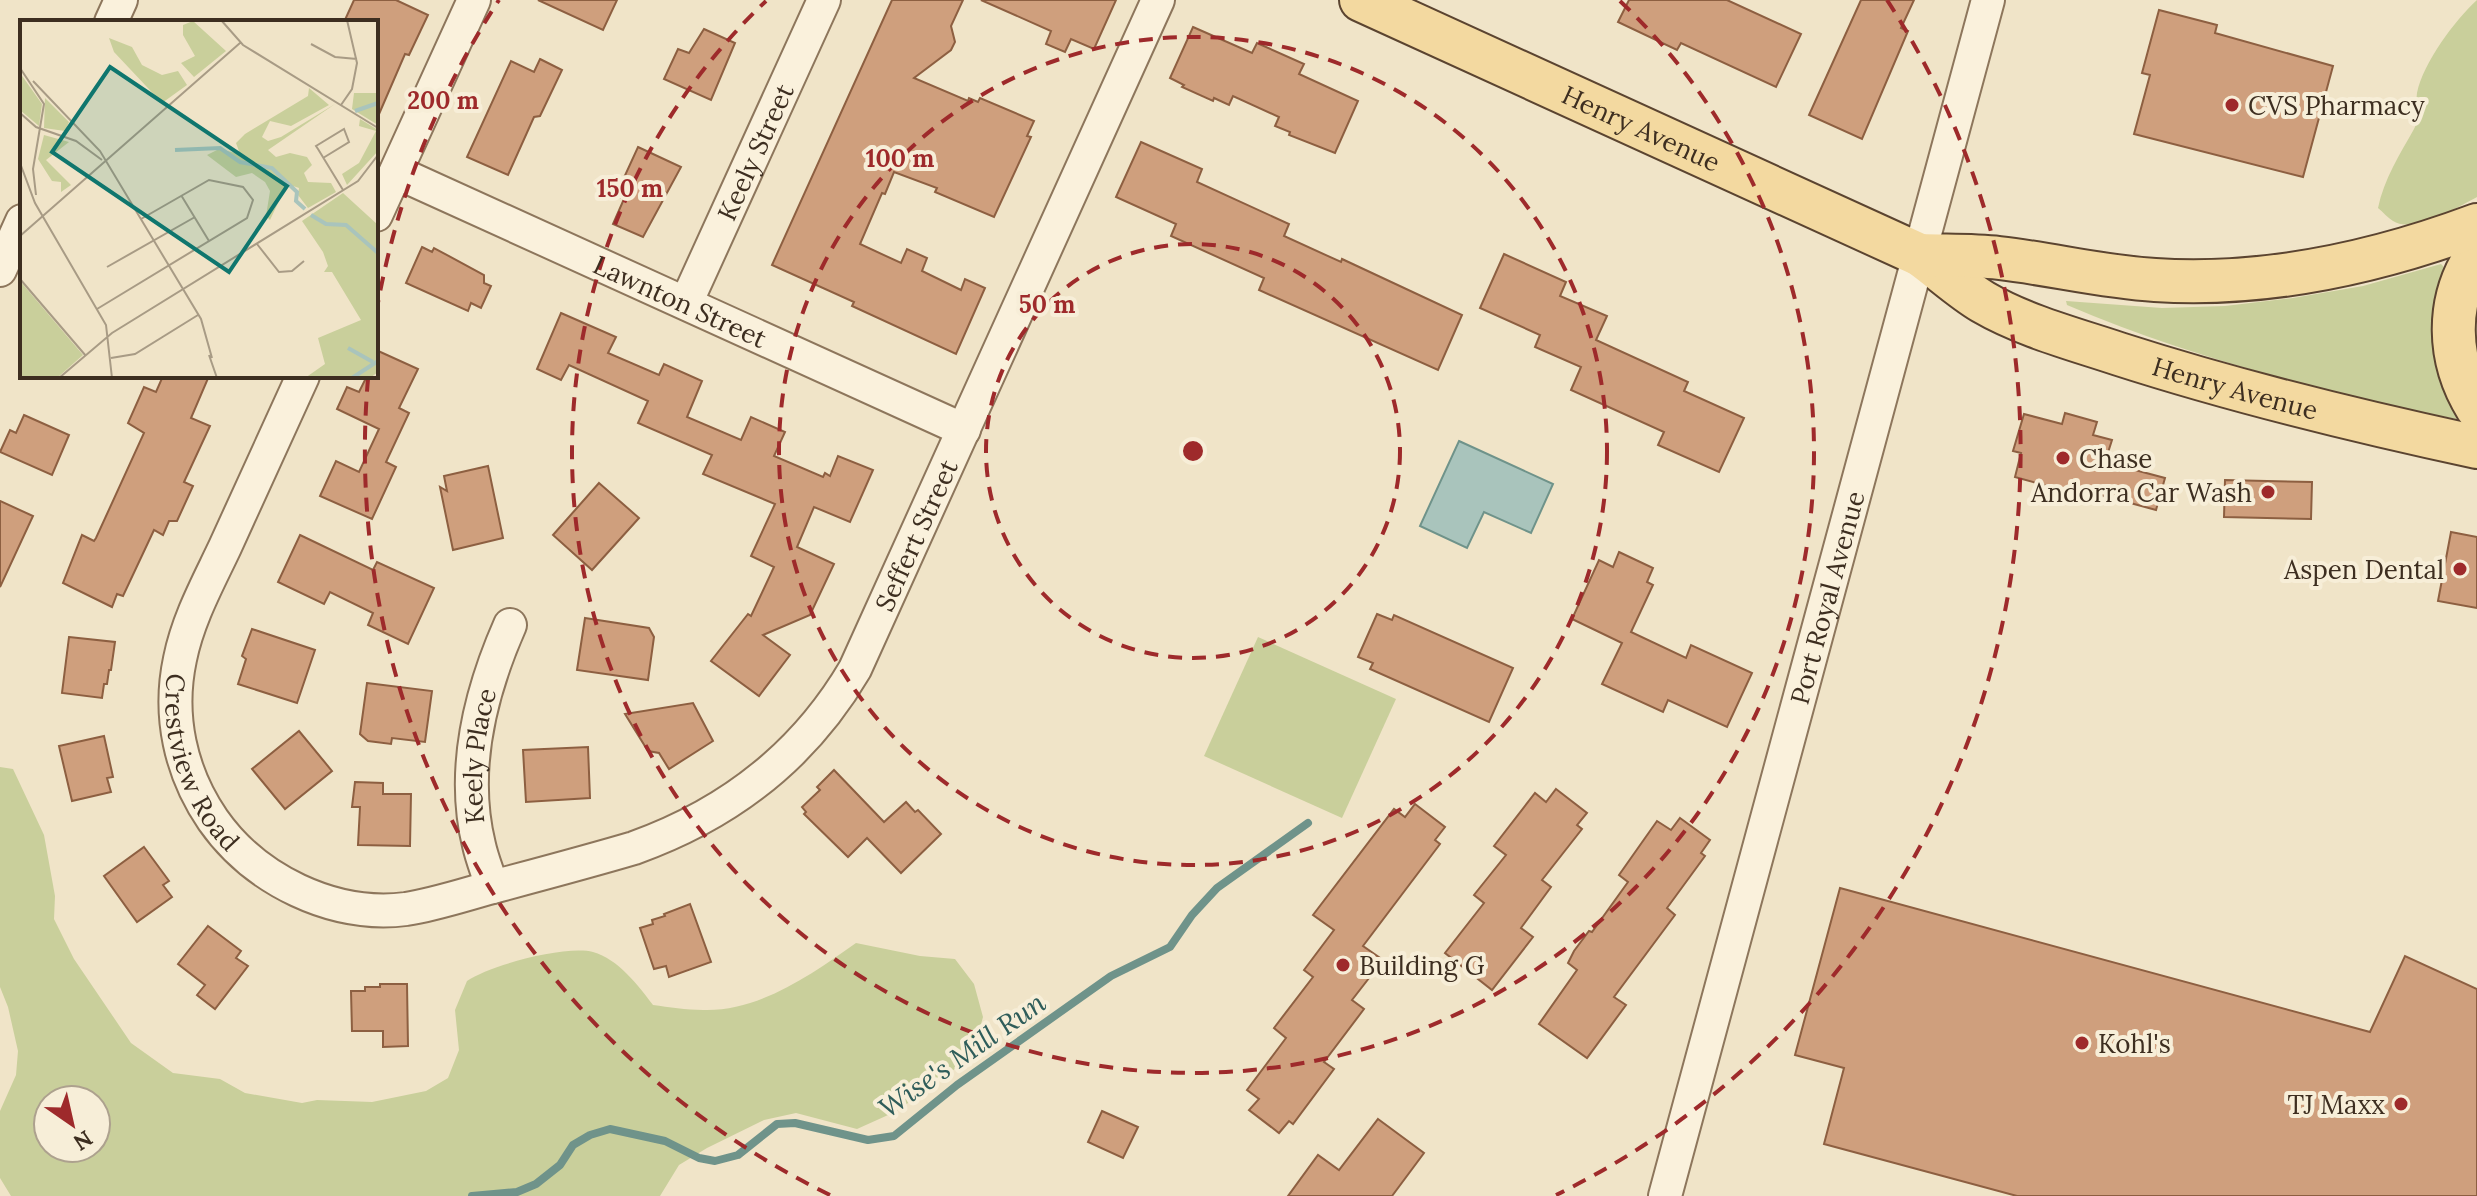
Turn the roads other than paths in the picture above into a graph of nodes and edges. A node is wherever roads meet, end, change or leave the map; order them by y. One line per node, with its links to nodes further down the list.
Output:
1 (121, 0): 7 (street)
2 (474, 0): 8 (street)
3 (824, 0): 15 (street, Keely Street)
4 (1158, 0): 18 (street, Seffert Street)
5 (1361, 0): 13 (main road, Henry Avenue)
6 (1988, 0): 13 (street, Port Royal Avenue)
7 (112, 20)
8 (396, 172): 9 (street); 15 (street, Lawnton Street)
9 (378, 211)
10 (20, 225): 14 (street)
11 (2477, 225): 13 (main road, Henry Avenue)
12 (2477, 254): 17 (main road)
13 (1920, 255): 19 (main road, Henry Avenue); 22 (street, Port Royal Avenue)
14 (0, 270)
15 (686, 303): 18 (street, Lawnton Street)
16 (302, 378): 21 (street, Crestview Road)
17 (2477, 408)
18 (964, 430): 21 (street, Seffert Street)
19 (2477, 447)
20 (510, 625): 21 (street, Keely Place)
21 (492, 887)
22 (1665, 1196)

